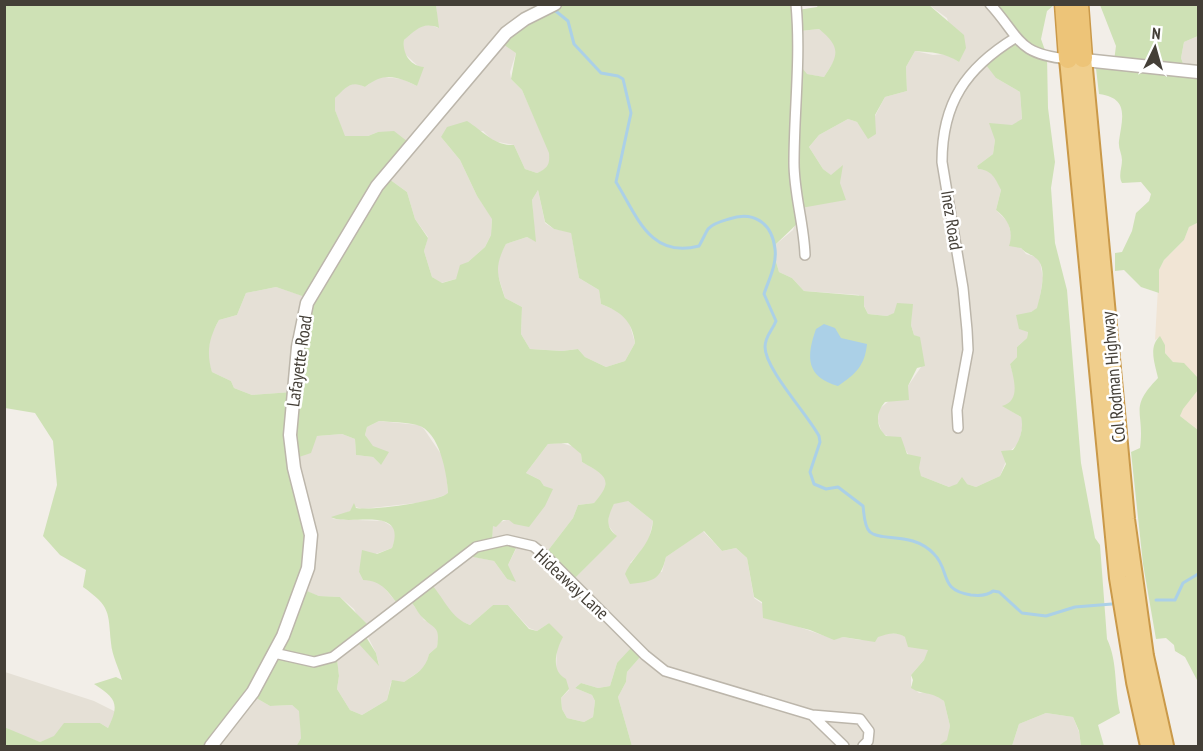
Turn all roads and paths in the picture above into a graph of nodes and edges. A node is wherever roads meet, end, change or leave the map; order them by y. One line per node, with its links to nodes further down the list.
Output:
1 (555, 4): 11 (street, Lafayette Road)
2 (796, 4): 9 (street)
3 (990, 4): 6 (street)
4 (1064, 4): 7 (highway, Col Rodman Highway)
5 (1079, 4): 7 (highway, Col Rodman Highway)
6 (1015, 38): 7 (street); 10 (street, Inez Road)
7 (1076, 59): 8 (street); 16 (highway, Col Rodman Highway); 17 (highway, Col Rodman Highway)
8 (1198, 72)
9 (805, 255)
10 (958, 428)
11 (274, 653): 12 (street, Hideaway Lane); 13 (street, Lafayette Road)
12 (812, 715): 14 (street, Hideaway Lane); 15 (street, Hideaway Lane)
13 (211, 747)
14 (844, 747)
15 (863, 747)
16 (1149, 747)
17 (1164, 747)

